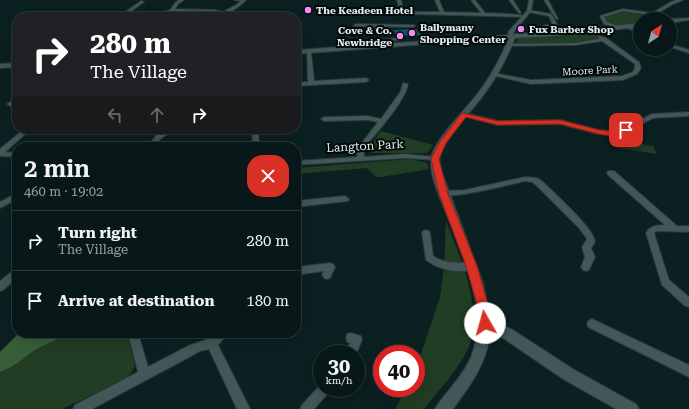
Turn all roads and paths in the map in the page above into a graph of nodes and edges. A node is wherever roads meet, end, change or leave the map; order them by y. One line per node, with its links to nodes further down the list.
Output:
1 (182, 0): 11 (street)
2 (236, 0): 16 (street)
3 (399, 0): 21 (street)
4 (437, 0): 22 (street)
5 (473, 0): 23 (street)
6 (510, 0): 18 (street)
7 (531, 0): 12 (street)
8 (546, 0): 25 (street)
9 (681, 0): 20 (street)
10 (142, 2): 13 (street)
11 (172, 10): 14 (street); 15 (street)
12 (529, 11): 24 (street); 34 (street)
13 (127, 12)
14 (168, 12)
15 (219, 12)
16 (225, 12)
17 (372, 12): 21 (street)
18 (520, 12)
19 (638, 12): 33 (street)
20 (656, 12)
21 (402, 13): 22 (street)
22 (443, 14): 23 (street)
23 (484, 14): 24 (street)
24 (525, 16): 37 (street)
25 (557, 19)
26 (689, 19): 27 (street)
27 (677, 20)
28 (386, 24): 29 (street); 31 (street); 36 (street)
29 (354, 25)
30 (633, 25): 32 (street)
31 (413, 26)
32 (625, 26): 33 (street); 35 (street)
33 (616, 27): 37 (street)
34 (538, 29)
35 (633, 29)
36 (397, 39): 38 (street); 39 (street)
37 (512, 40): 39 (street); 46 (street); 46 (street, Moore Park)
38 (365, 42)
39 (404, 44): 41 (street)
40 (677, 48): 43 (street)
41 (309, 51): 42 (street); 48 (street)
42 (301, 52)
43 (689, 52)
44 (12, 65): 45 (street)
45 (0, 66)
46 (494, 75): 52 (street)
47 (366, 80): 48 (street)
48 (311, 83): 49 (street)
49 (301, 84)
50 (405, 84): 54 (street)
51 (689, 114): 52 (street)
52 (465, 115): 63 (street)
53 (324, 119): 54 (street)
54 (381, 121): 62 (street)
55 (22, 134): 57 (street)
56 (161, 134): 58 (street)
57 (13, 142)
58 (154, 142)
59 (12, 143): 60 (street)
60 (0, 154): 61 (street)
61 (12, 155)
62 (360, 158): 63 (street, Langton Park); 64 (street, Langton Park)
63 (435, 159): 66 (street)
64 (301, 163)
65 (615, 175): 71 (street)
66 (443, 194): 74 (street); 75 (street)
67 (12, 199): 70 (street)
68 (345, 199): 69 (street)
69 (301, 203)
70 (0, 205)
71 (674, 228): 72 (street); 80 (street)
72 (689, 229)
73 (426, 233): 74 (street)
74 (472, 266): 81 (street)
75 (586, 267)
76 (301, 270): 77 (street)
77 (327, 275)
78 (12, 277): 79 (street)
79 (0, 287)
80 (689, 303)
81 (485, 323): 94 (street); 95 (street)
82 (592, 324): 88 (street)
83 (135, 338): 89 (street)
84 (218, 338): 86 (street)
85 (351, 338): 87 (street)
86 (212, 344): 89 (street); 92 (street)
87 (354, 345)
88 (689, 371)
89 (144, 374): 91 (street)
90 (317, 397): 93 (street)
91 (79, 409)
92 (244, 409)
93 (306, 409)
94 (443, 409)
95 (631, 409)

